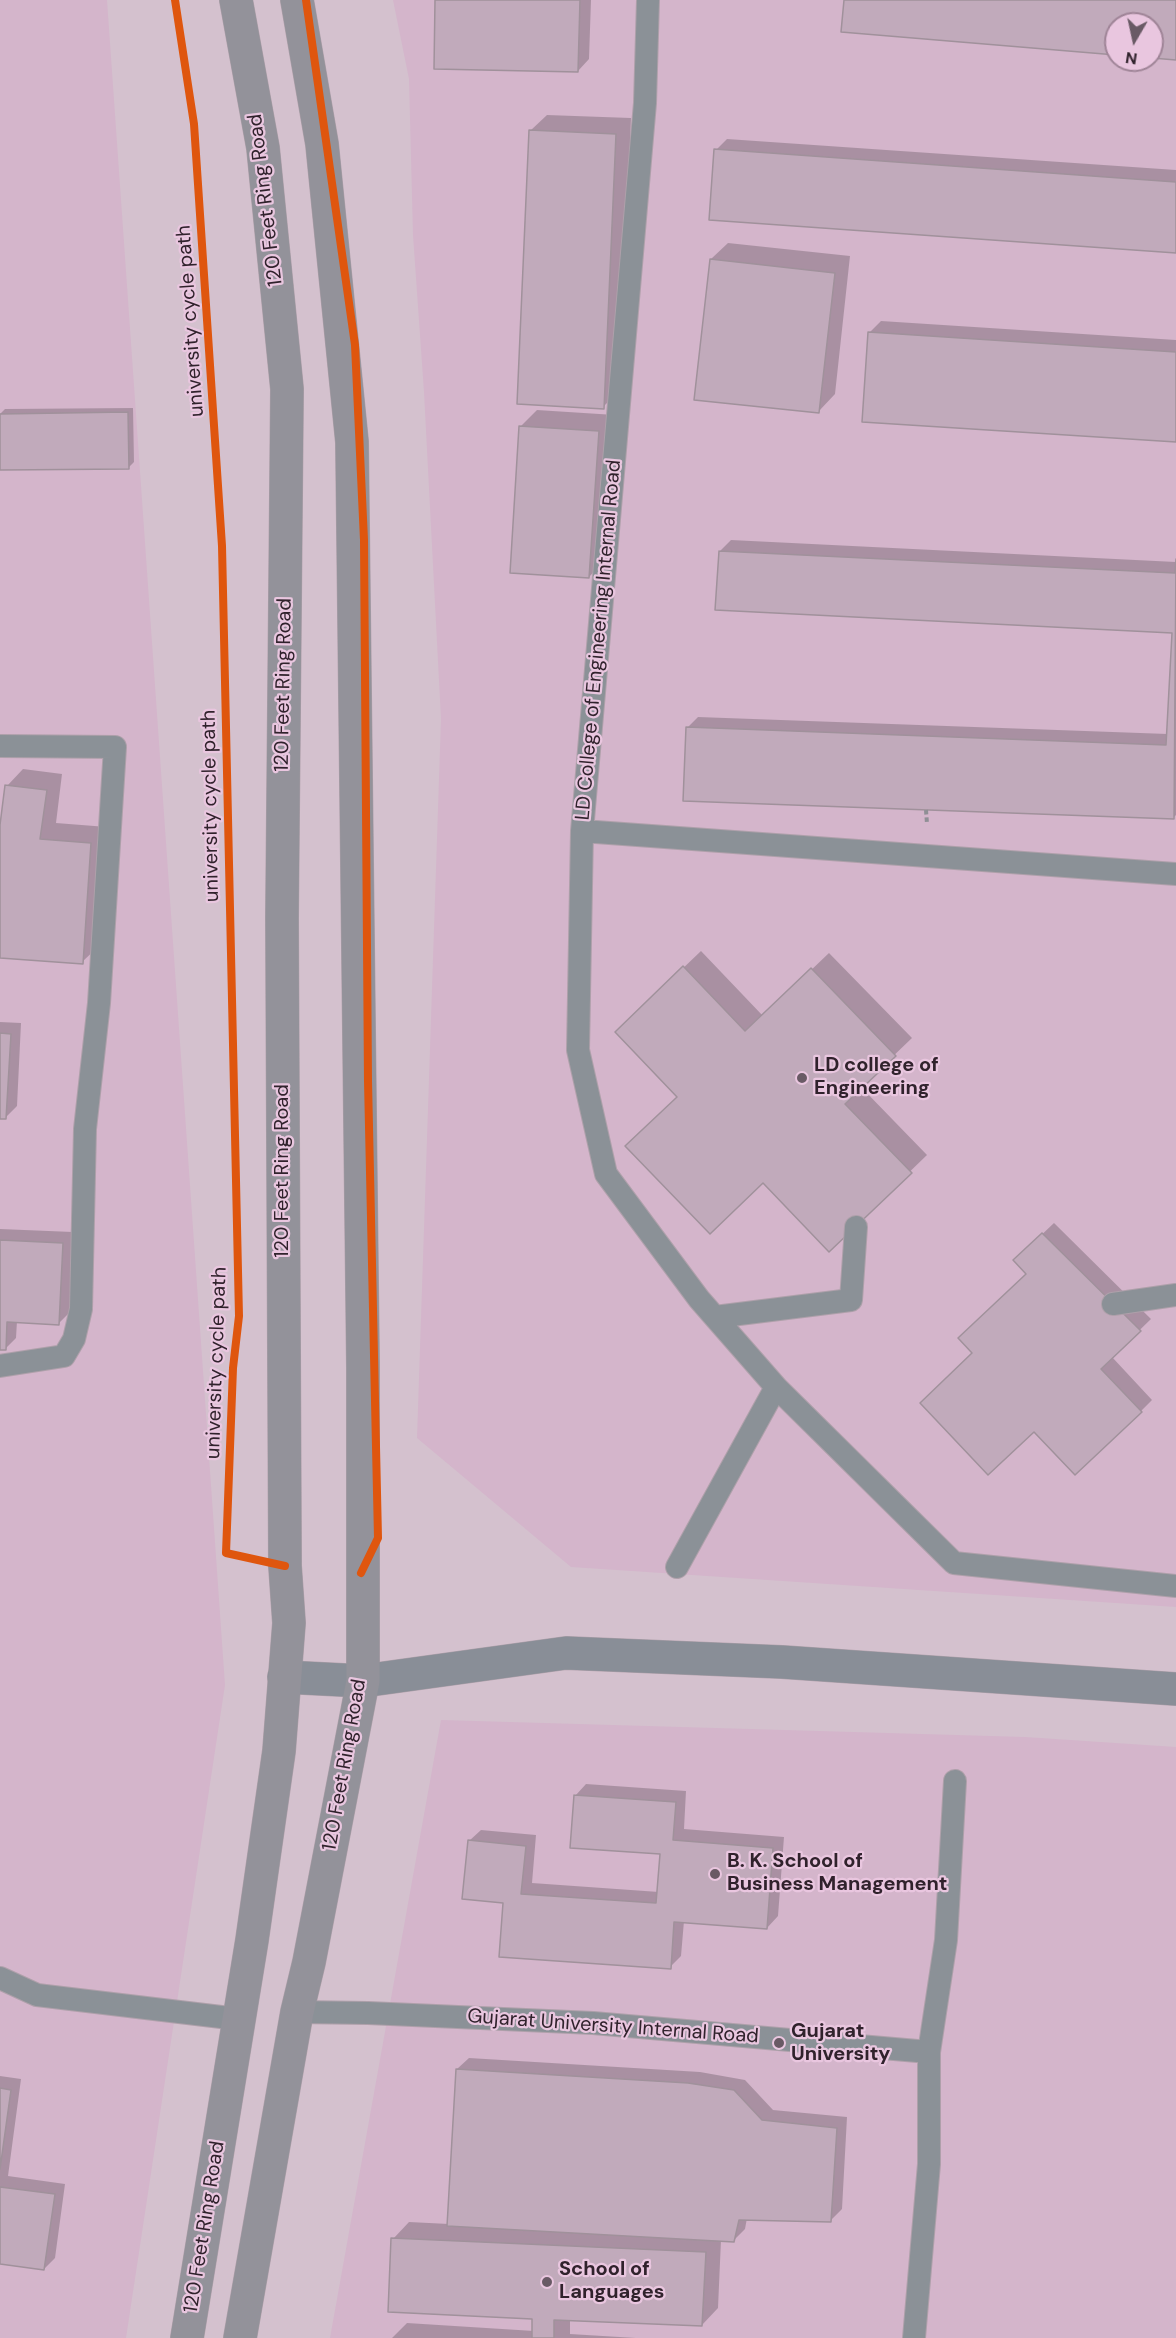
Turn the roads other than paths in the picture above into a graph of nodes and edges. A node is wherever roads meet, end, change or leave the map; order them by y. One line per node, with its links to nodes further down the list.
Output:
1 (236, 0): 15 (main road, 120 Feet Ring Road)
2 (297, 0): 16 (main road, 120 Feet Ring Road)
3 (648, 0): 5 (lane, LD College of Engineering Internal Road)
4 (0, 746): 11 (lane)
5 (582, 831): 6 (lane, LD College of Engineering Internal Road); 10 (lane)
6 (1176, 874)
7 (856, 1227): 10 (lane)
8 (1176, 1295): 9 (lane)
9 (1113, 1304)
10 (715, 1317): 12 (lane)
11 (0, 1366)
12 (776, 1387): 13 (lane); 14 (lane)
13 (677, 1567)
14 (1176, 1586)
15 (285, 1677): 16 (street); 21 (main road, 120 Feet Ring Road)
16 (363, 1681): 17 (street); 20 (main road, 120 Feet Ring Road)
17 (1176, 1689)
18 (955, 1781): 22 (lane)
19 (0, 1978): 21 (lane)
20 (297, 2012): 22 (lane, Gujarat University Internal Road); 24 (main road, 120 Feet Ring Road)
21 (238, 2019): 23 (main road, 120 Feet Ring Road)
22 (929, 2052): 25 (lane)
23 (187, 2338)
24 (240, 2338)
25 (914, 2338)

